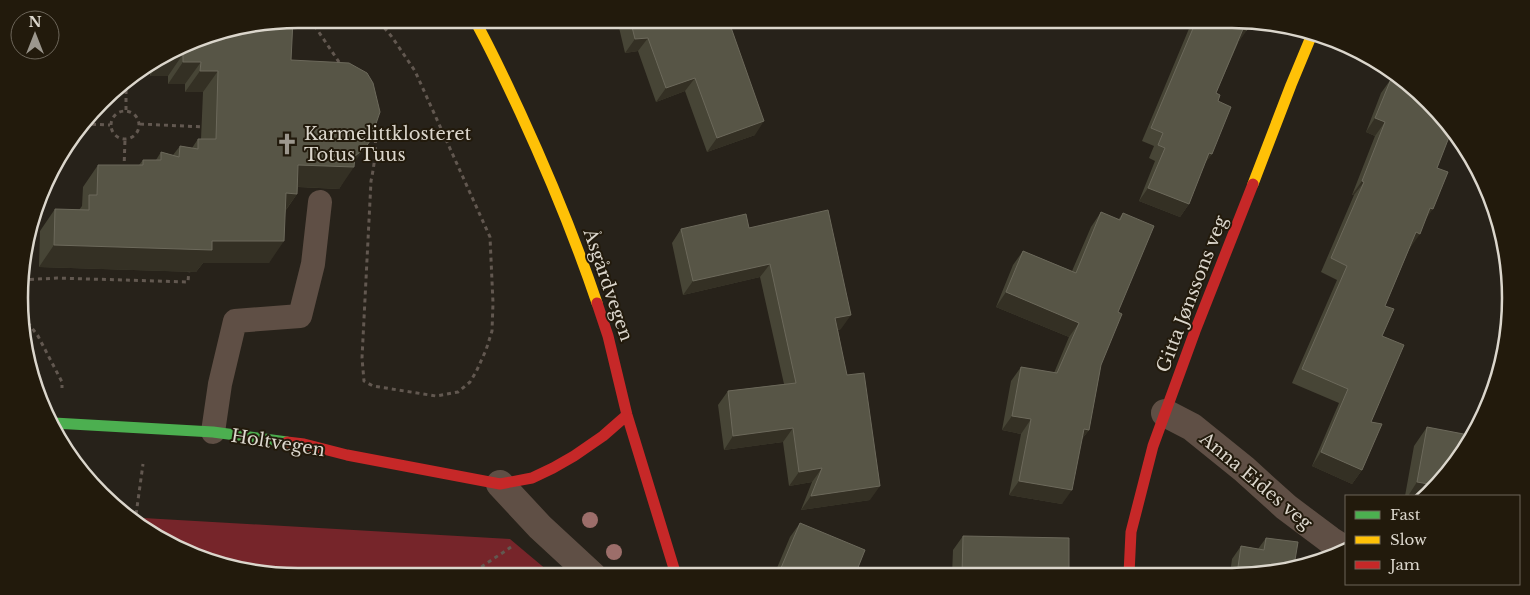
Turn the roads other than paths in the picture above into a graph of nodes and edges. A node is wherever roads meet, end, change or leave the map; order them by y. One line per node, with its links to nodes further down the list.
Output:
1 (479, 28): 5 (street, Åsgårdvegen)
2 (1310, 39): 4 (street, Gitta Jønssons veg)
3 (320, 202): 7 (lane)
4 (1165, 413): 9 (street, Anna Eides veg); 12 (street, Gitta Jønssons veg)
5 (627, 415): 8 (street, Holtvegen); 11 (street, Åsgårdvegen)
6 (58, 423): 7 (street, Holtvegen)
7 (213, 432): 8 (street, Holtvegen)
8 (500, 484): 10 (street)
9 (1339, 546)
10 (584, 568)
11 (674, 568)
12 (1129, 568)

